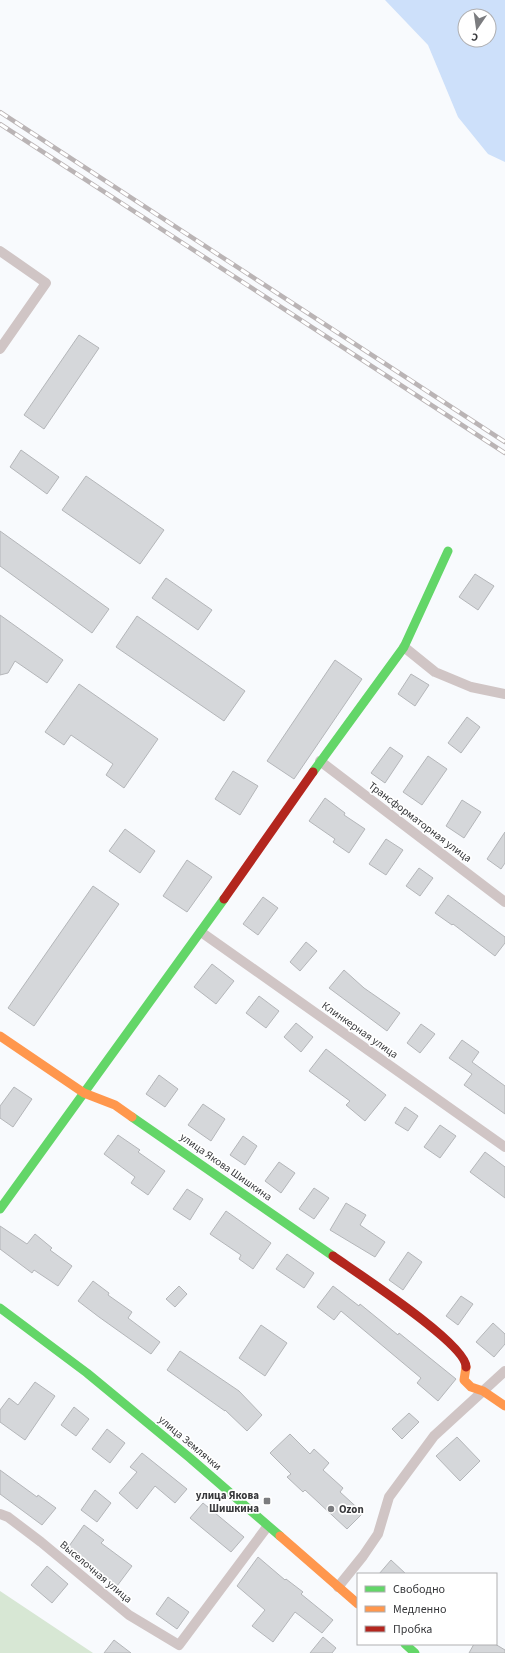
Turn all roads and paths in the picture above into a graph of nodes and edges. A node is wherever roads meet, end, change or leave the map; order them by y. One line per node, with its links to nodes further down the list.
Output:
1 (0, 251): 2 (street)
2 (0, 349)
3 (448, 551): 4 (street)
4 (404, 647): 5 (street); 6 (street)
5 (505, 694)
6 (320, 761): 7 (street, Трансформаторная улица); 8 (street)
7 (505, 902)
8 (201, 932): 10 (street); 11 (street, Клинкерная улица)
9 (0, 1036): 10 (street)
10 (84, 1094): 12 (street); 15 (street, улица Якова Шишкина)
11 (505, 1147)
12 (0, 1209)
13 (0, 1308): 18 (street, улица Землячки)
14 (505, 1371): 15 (street)
15 (483, 1391): 16 (street, улица Якова Шишкина); 19 (street)
16 (505, 1406)
17 (0, 1514): 18 (street, Выселочная улица)
18 (267, 1526): 19 (street, улица Землячки)
19 (338, 1586): 20 (street, улица Землячки)
20 (357, 1603)
21 (406, 1645): 22 (street)
22 (415, 1653)

